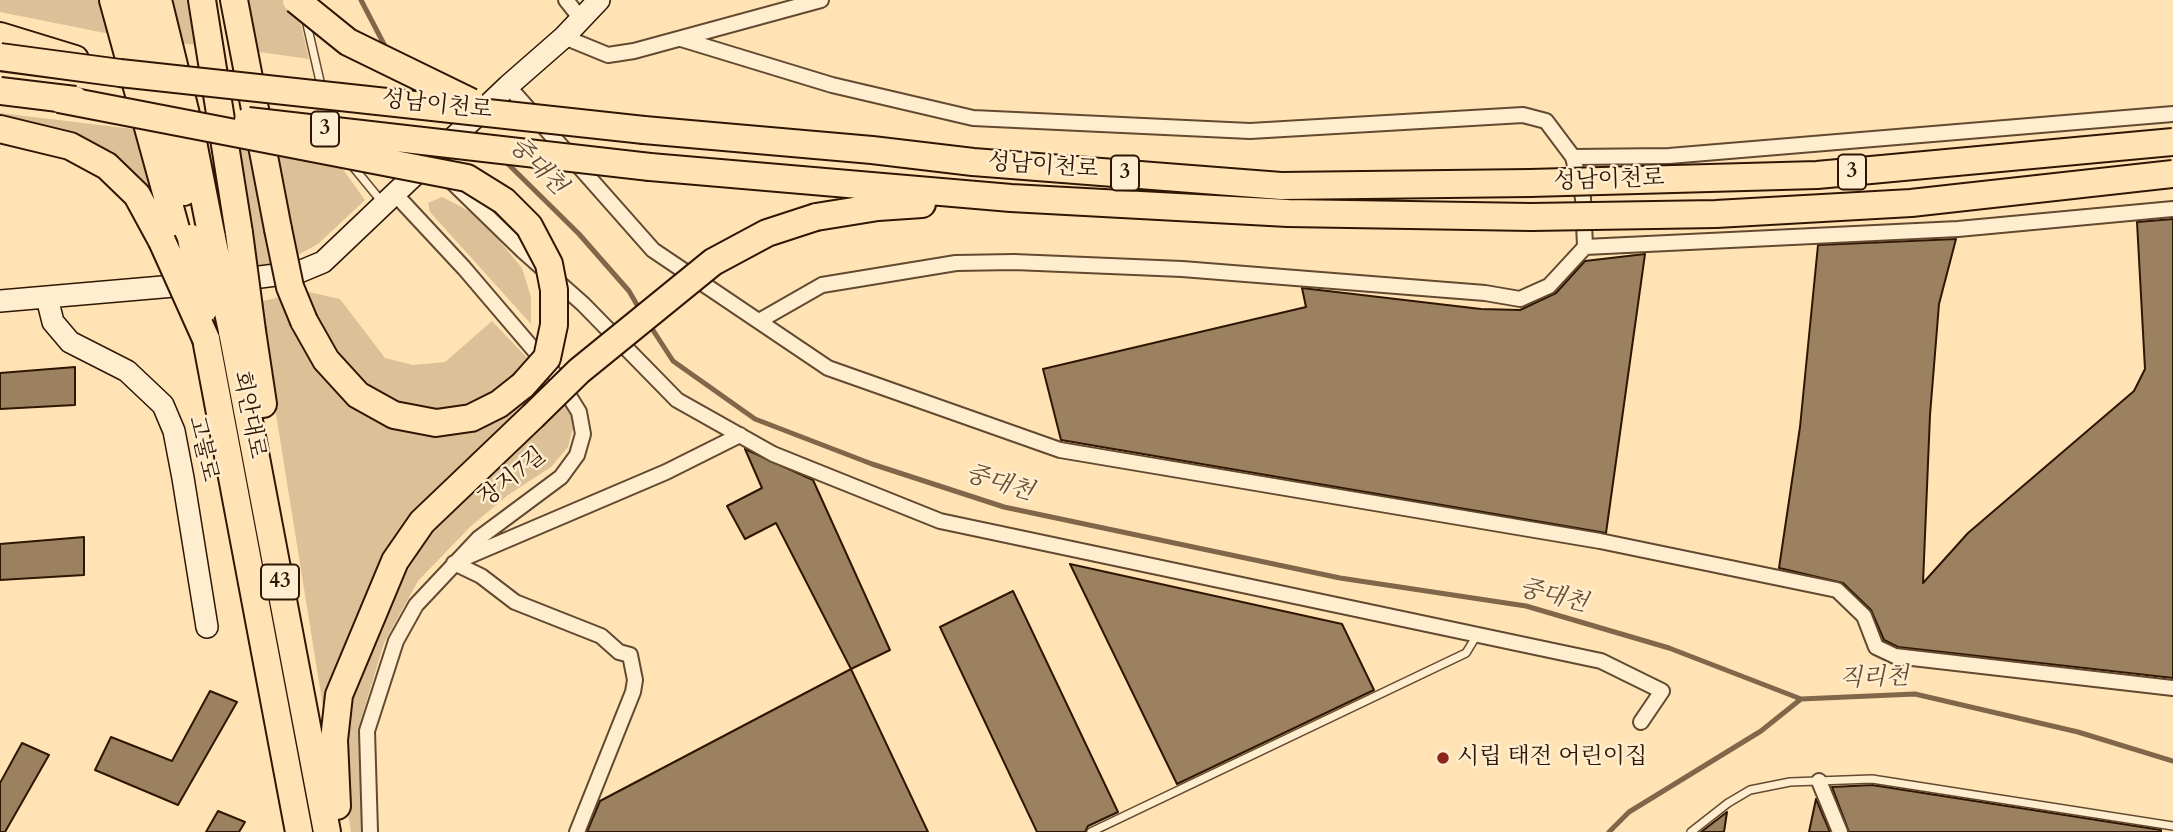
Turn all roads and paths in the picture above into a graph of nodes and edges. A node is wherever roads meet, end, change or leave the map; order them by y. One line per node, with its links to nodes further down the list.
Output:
1 (113, 0): 33 (highway)
2 (138, 0): 33 (highway)
3 (158, 0): 33 (highway)
4 (202, 0): 38 (highway, bridge)
5 (234, 0): 18 (highway, bridge)
6 (299, 0): 19 (lane); 20 (highway, bridge)
7 (566, 0): 10 (street)
8 (599, 0): 10 (street)
9 (821, 0): 13 (street)
10 (581, 19): 12 (street)
11 (0, 36): 15 (highway, bridge)
12 (565, 37): 13 (street); 16 (street)
13 (681, 38): 28 (street)
14 (0, 57): 15 (highway, 성남이천로 / 3, bridge)
15 (120, 73): 20 (highway, 성남이천로 / 3, bridge)
16 (508, 86): 27 (street, bridge); 37 (street)
17 (0, 91): 18 (highway, 성남이천로 / 3, bridge)
18 (59, 99): 30 (highway, 성남이천로 / 3, bridge)
19 (328, 110)
20 (491, 111): 25 (highway, 성남이천로 / 3, bridge)
21 (2173, 114): 28 (street)
22 (332, 123): 24 (lane)
23 (0, 129): 33 (highway)
24 (337, 136)
25 (2173, 142)
26 (341, 146): 31 (lane)
27 (434, 156): 31 (street); 39 (street)
28 (1573, 157): 34 (street)
29 (2173, 174): 30 (highway, 성남이천로 / 3, bridge)
30 (1011, 198): 49 (highway, bridge)
31 (391, 200): 35 (street); 40 (street, 장지7길)
32 (2173, 209): 34 (street)
33 (186, 239): 38 (highway, bridge); 47 (highway, 회안대로 / 43, bridge)
34 (1585, 247): 37 (street)
35 (47, 298): 36 (street); 41 (street, 고불로)
36 (0, 301)
37 (759, 321): 43 (street)
38 (242, 331): 48 (highway)
39 (740, 435): 40 (street); 42 (street)
40 (454, 563): 50 (street, 장지7길); 51 (street)
41 (208, 627)
42 (1477, 635): 44 (street); 52 (lane)
43 (2173, 688)
44 (1641, 722)
45 (1819, 780): 46 (lane); 53 (lane); 54 (street)
46 (2173, 826)
47 (299, 832)
48 (327, 832)
49 (339, 832)
50 (370, 832)
51 (577, 832)
52 (1091, 832)
53 (1691, 832)
54 (1840, 832)

